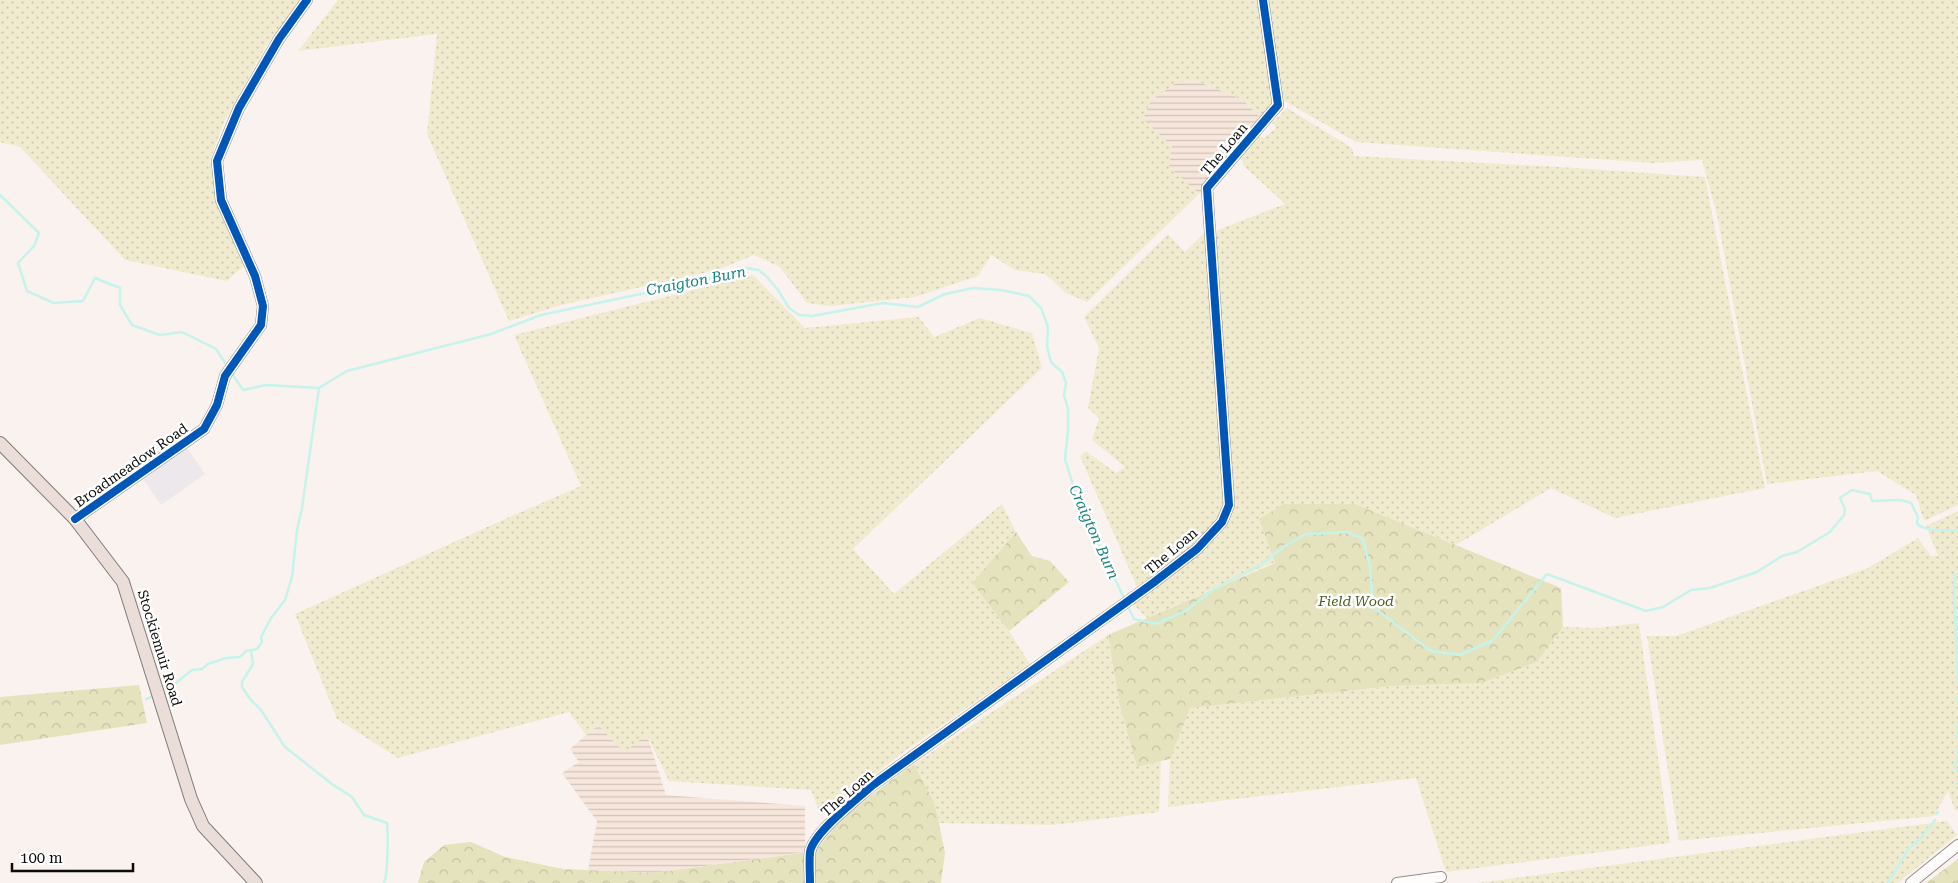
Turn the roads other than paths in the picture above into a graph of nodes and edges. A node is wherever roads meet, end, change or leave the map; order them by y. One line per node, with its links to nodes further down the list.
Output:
1 (308, 0): 4 (street, Broadmeadow Road)
2 (1263, 0): 8 (street, The Loan)
3 (0, 443): 4 (main road, Stockiemuir Road)
4 (75, 519): 7 (main road, Stockiemuir Road)
5 (1958, 845): 10 (street)
6 (1441, 877): 9 (street)
7 (256, 883)
8 (810, 883)
9 (1397, 883)
10 (1912, 883)

